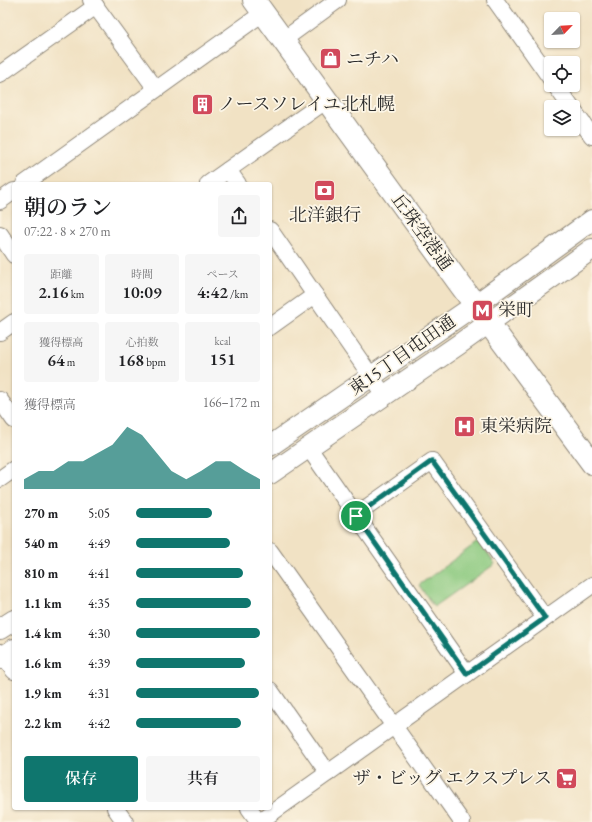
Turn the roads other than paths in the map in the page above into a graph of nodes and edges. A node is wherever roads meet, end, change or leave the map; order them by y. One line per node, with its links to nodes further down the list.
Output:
1 (338, 0): 5 (street)
2 (494, 0): 6 (street)
3 (93, 3): 7 (street); 8 (street)
4 (259, 7): 5 (main road, 丘珠空港通); 8 (street)
5 (283, 40): 9 (main road, 丘珠空港通)
6 (544, 69)
7 (0, 74)
8 (156, 89): 13 (street)
9 (327, 100): 12 (street); 24 (main road, 丘珠空港通)
10 (580, 120): 11 (street)
11 (592, 136)
12 (228, 170): 14 (street); 15 (street)
13 (27, 182)
14 (211, 182)
15 (237, 182)
16 (12, 192): 17 (street)
17 (0, 201)
18 (592, 220): 24 (street, 東15丁目屯田通)
19 (0, 234): 22 (street)
20 (272, 235): 23 (street)
21 (592, 249): 26 (street, 東15丁目屯田通)
22 (12, 252)
23 (315, 295): 27 (street); 29 (street)
24 (475, 305): 26 (main road, 丘珠空港通); 29 (street, 東15丁目屯田通)
25 (12, 323): 28 (street)
26 (488, 323): 30 (street, 東15丁目屯田通); 35 (main road, 丘珠空港通)
27 (272, 326)
28 (0, 332)
29 (371, 377): 30 (street); 33 (street, 東15丁目屯田通)
30 (384, 395): 34 (street, 東15丁目屯田通)
31 (0, 400): 32 (street)
32 (12, 417)
33 (272, 445)
34 (308, 447): 37 (street, 東15丁目屯田通); 39 (street)
35 (592, 463)
36 (12, 470): 38 (street)
37 (272, 473)
38 (0, 479)
39 (356, 516): 42 (street); 45 (street)
40 (272, 554): 47 (street)
41 (592, 585): 42 (street)
42 (545, 618): 45 (street)
43 (12, 621): 44 (street)
44 (0, 629)
45 (467, 674): 47 (street)
46 (272, 693): 48 (street)
47 (393, 726): 48 (street); 51 (street)
48 (328, 773): 50 (street)
49 (250, 810): 50 (street)
50 (259, 822)
51 (462, 822)

